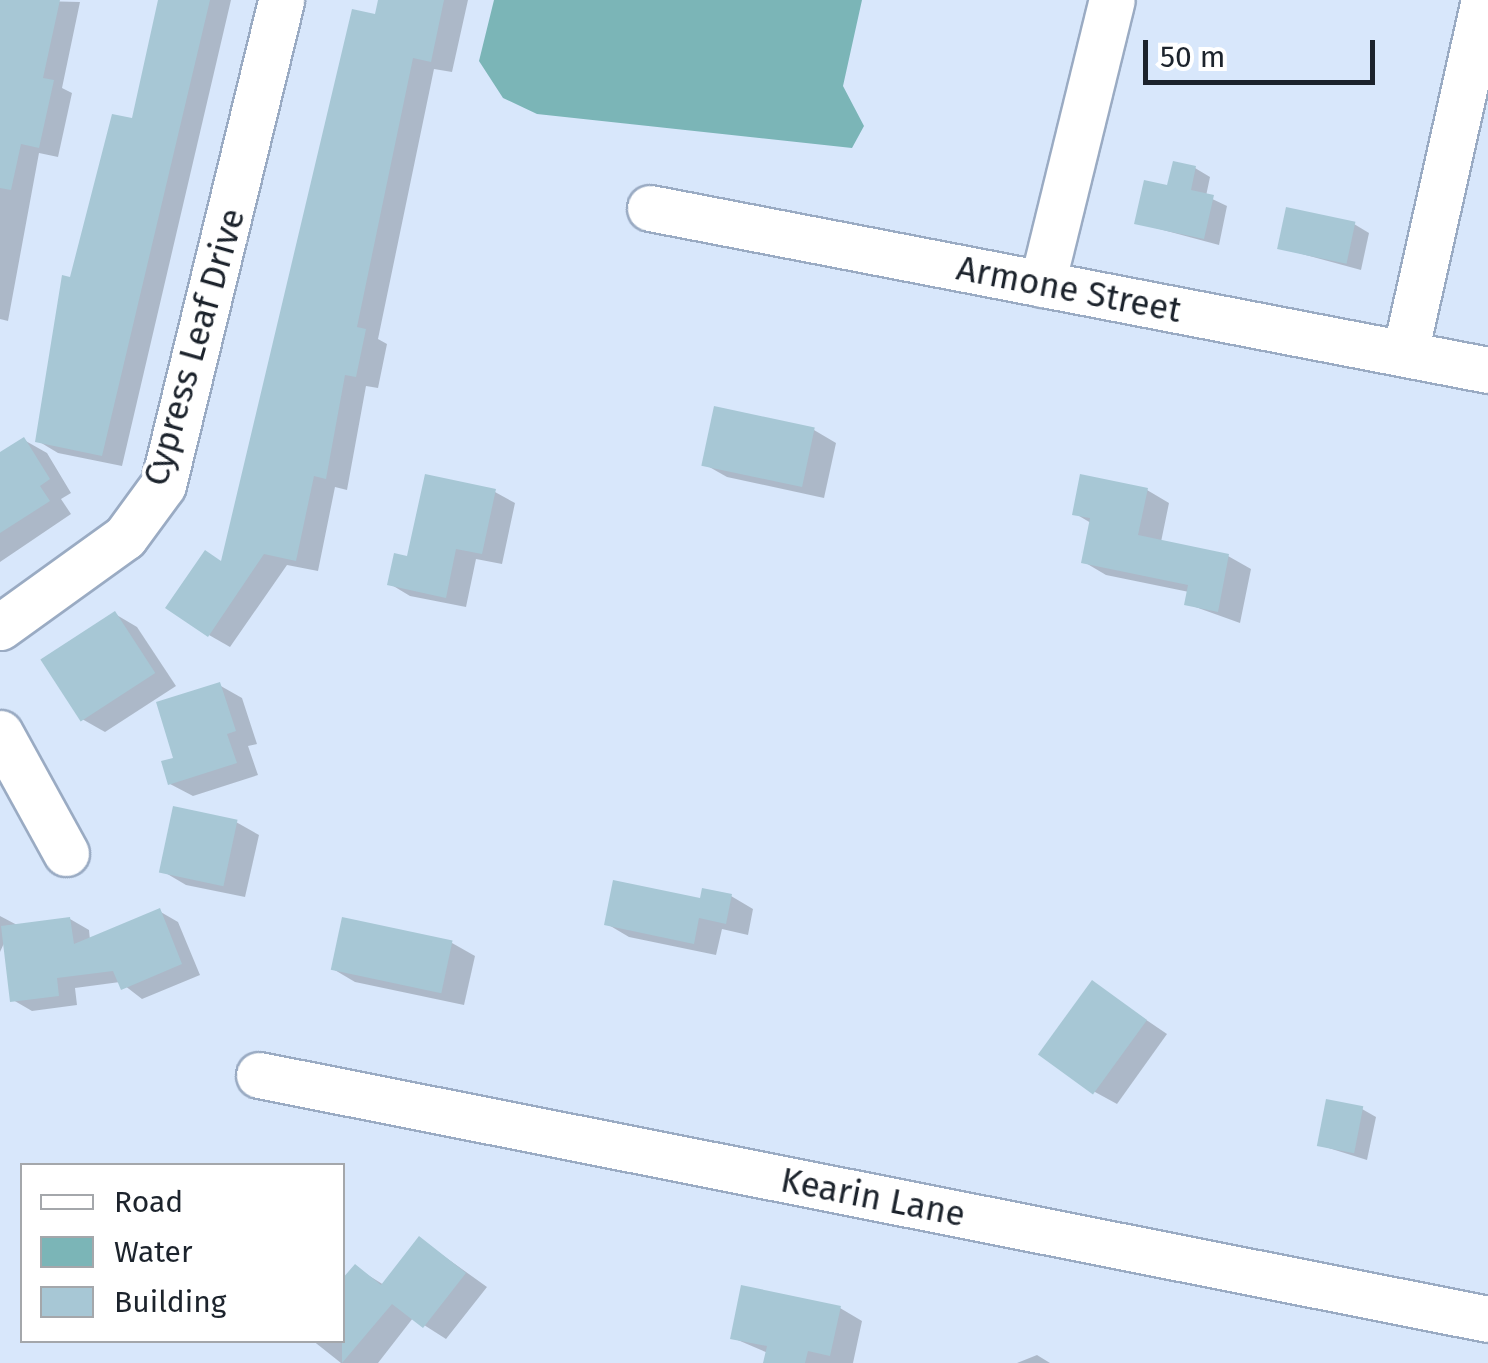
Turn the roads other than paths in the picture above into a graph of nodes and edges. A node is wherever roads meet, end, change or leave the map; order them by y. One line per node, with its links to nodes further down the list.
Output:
1 (281, 0): 8 (street, Cypress Leaf Drive)
2 (1112, 0): 5 (street)
3 (1484, 0): 6 (street)
4 (650, 208): 5 (street, Armone Street)
5 (1042, 284): 6 (street, Armone Street)
6 (1404, 353): 7 (street, Armone Street)
7 (1488, 370)
8 (0, 627)
9 (0, 732): 10 (street)
10 (66, 852)
11 (258, 1076): 12 (street, Kearin Lane)
12 (1488, 1318)

